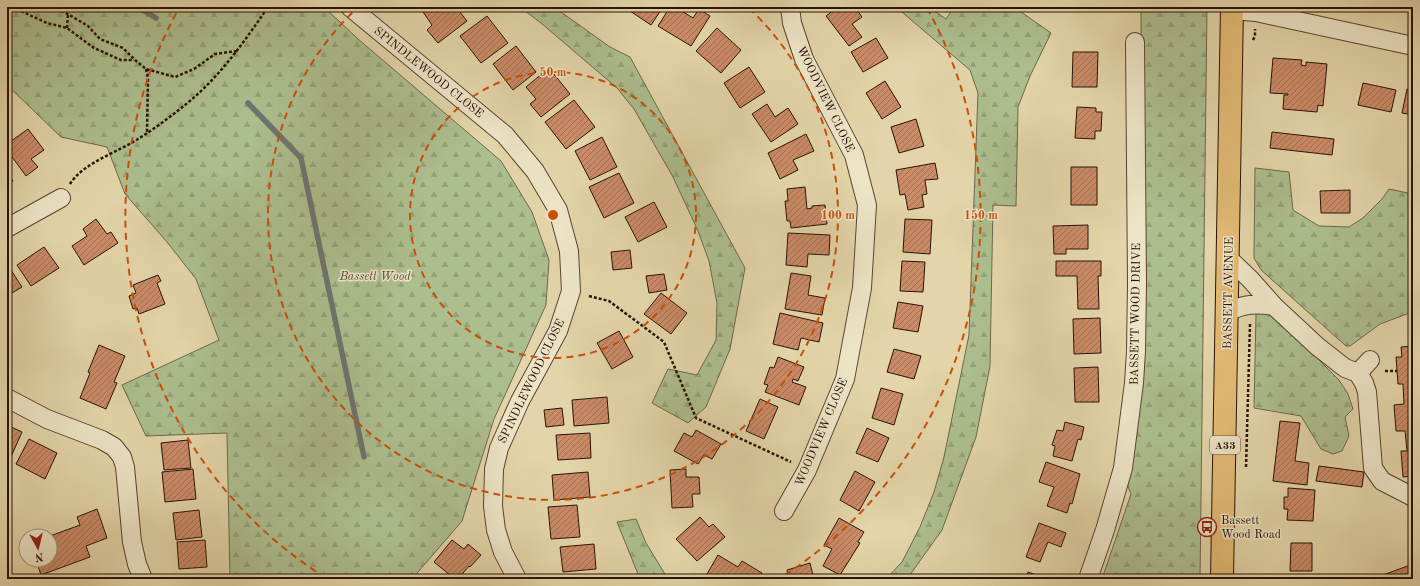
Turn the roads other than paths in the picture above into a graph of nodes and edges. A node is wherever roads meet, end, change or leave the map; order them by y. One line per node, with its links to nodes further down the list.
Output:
1 (350, 7): 17 (street, SPINDLEWOOD CLOSE)
2 (790, 7): 15 (street, WOODVIEW CLOSE)
3 (1232, 8): 5 (street); 8 (main road, BASSETT AVENUE / A33)
4 (1135, 42): 18 (street, BASSETT WOOD DRIVE)
5 (1413, 46)
6 (61, 198): 7 (street)
7 (7, 228)
8 (1228, 258): 9 (street); 10 (main road, BASSETT AVENUE / A33)
9 (1274, 306): 10 (street); 12 (street)
10 (1227, 312): 19 (main road, BASSETT AVENUE / A33)
11 (1376, 366): 12 (street)
12 (1358, 374): 14 (street)
13 (7, 398): 16 (street)
14 (1413, 497)
15 (784, 512)
16 (143, 579)
17 (517, 579)
18 (1088, 579)
19 (1222, 579)

